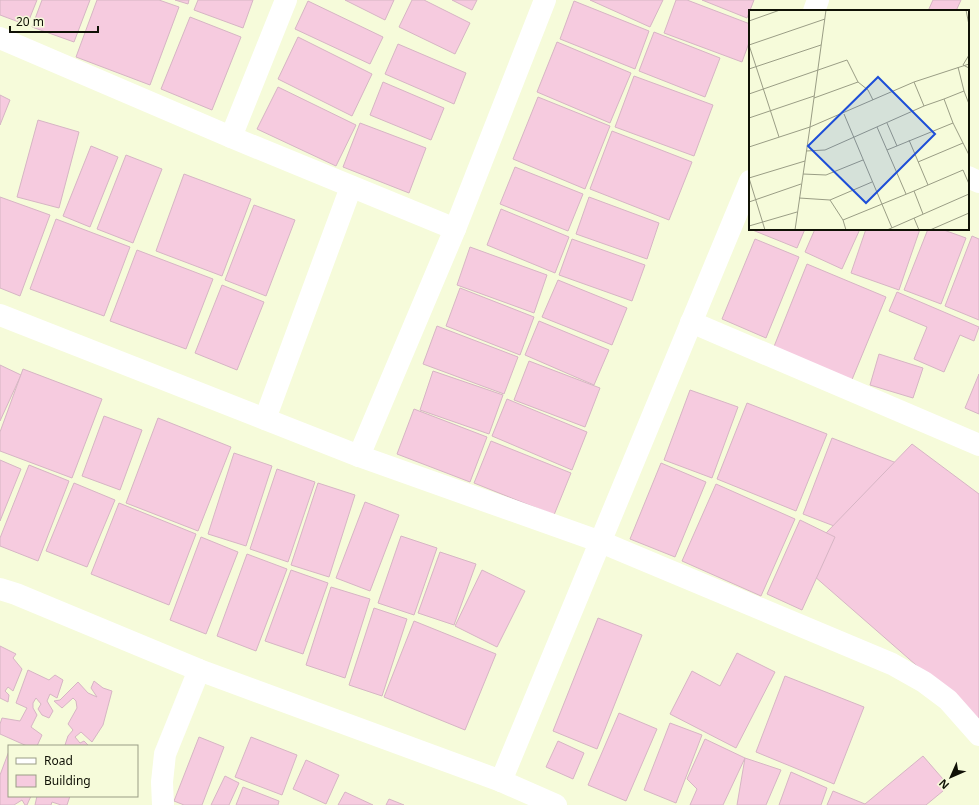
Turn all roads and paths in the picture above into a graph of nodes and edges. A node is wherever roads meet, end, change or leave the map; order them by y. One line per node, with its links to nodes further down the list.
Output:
1 (286, 0): 6 (street)
2 (545, 0): 11 (street)
3 (818, 0): 4 (street)
4 (814, 10)
5 (0, 38): 6 (street)
6 (231, 137): 10 (street)
7 (969, 177): 8 (street)
8 (979, 182)
9 (749, 183): 13 (street)
10 (351, 187): 11 (street); 14 (street)
11 (455, 229): 16 (street)
12 (0, 314): 14 (street)
13 (691, 322): 15 (street); 17 (street)
14 (265, 419): 16 (street)
15 (979, 445)
16 (359, 456): 17 (street)
17 (601, 542): 20 (street); 21 (street)
18 (0, 589): 19 (street)
19 (199, 670): 21 (street); 22 (street)
20 (979, 735)
21 (501, 781): 23 (street)
22 (162, 805)
23 (556, 805)

